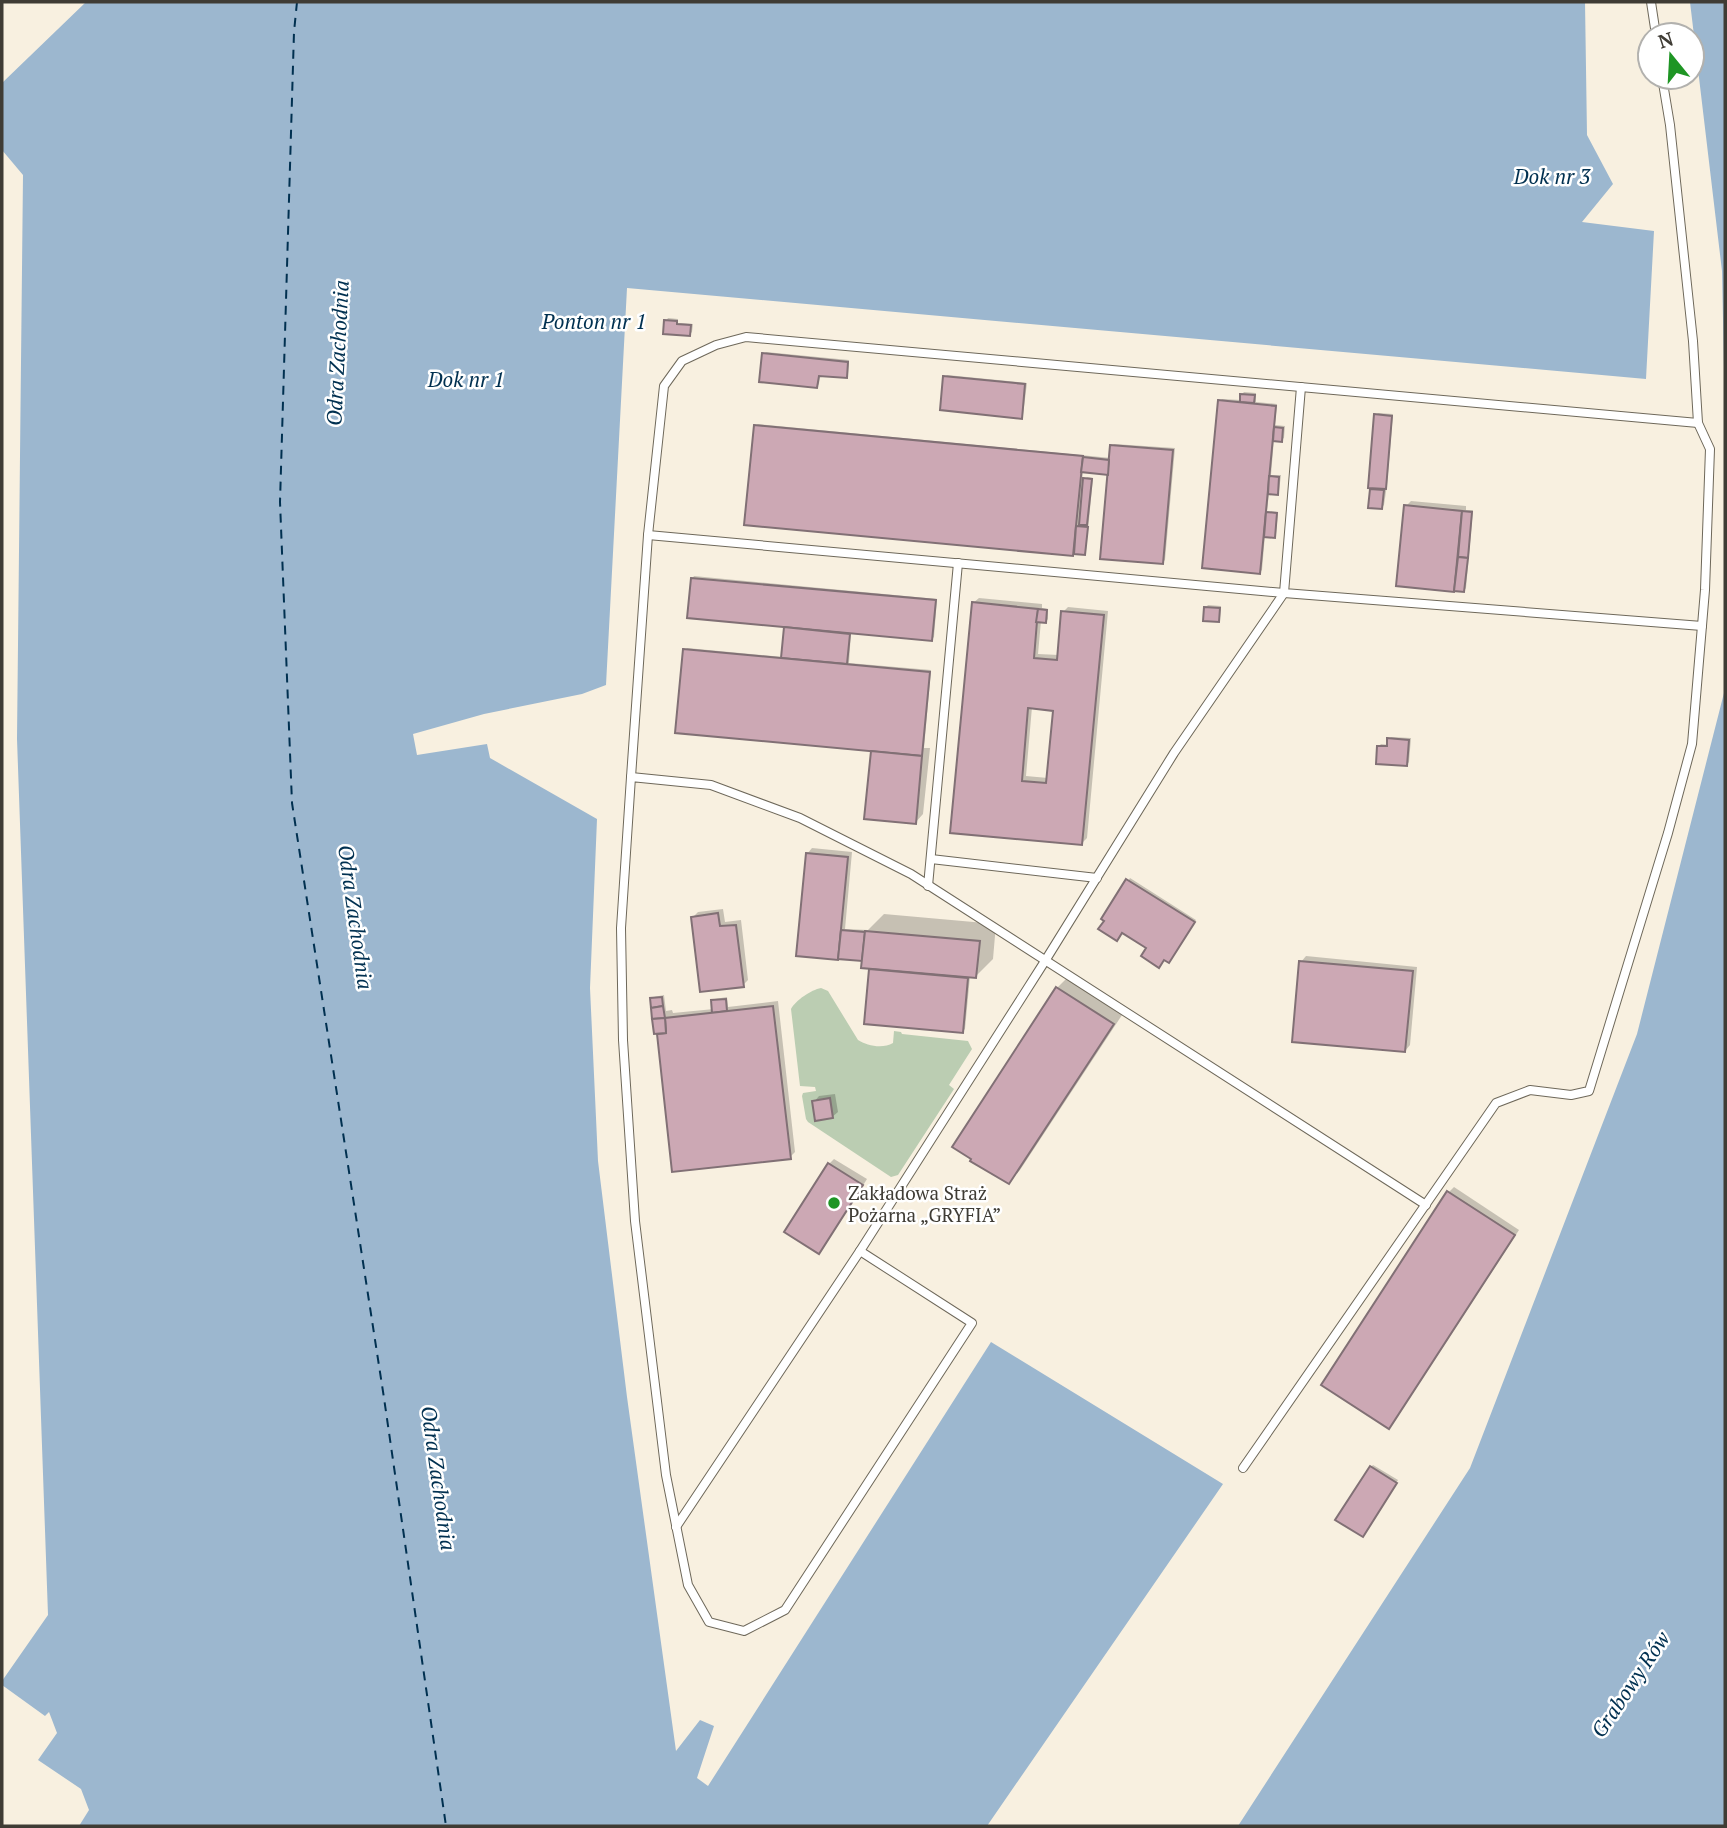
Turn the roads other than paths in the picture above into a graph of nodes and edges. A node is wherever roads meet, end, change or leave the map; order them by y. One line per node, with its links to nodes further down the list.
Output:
1 (1651, 2): 2 (lane)
2 (1654, 21)
3 (1664, 91): 5 (lane)
4 (1301, 387): 5 (lane); 6 (lane); 8 (lane)
5 (1699, 422): 9 (lane)
6 (648, 535): 7 (lane); 10 (lane)
7 (958, 563): 8 (lane); 11 (lane)
8 (1284, 593): 9 (lane); 12 (lane)
9 (1702, 626): 15 (lane)
10 (631, 777): 13 (lane); 18 (lane)
11 (931, 859): 12 (lane); 13 (lane)
12 (1097, 878): 14 (lane)
13 (928, 886): 14 (lane)
14 (1045, 961): 15 (lane); 16 (lane)
15 (1426, 1205): 17 (lane)
16 (860, 1251): 18 (lane); 18 (lane)
17 (1243, 1468)
18 (676, 1527)

